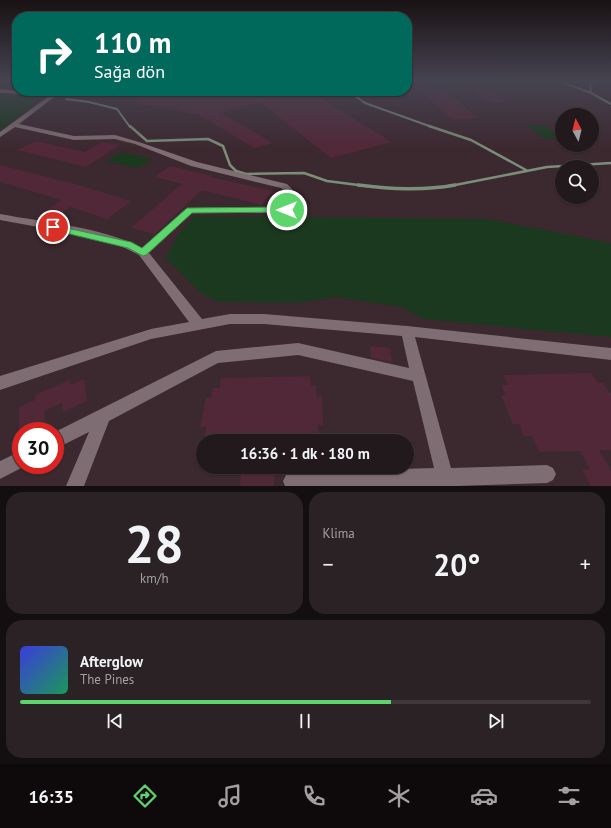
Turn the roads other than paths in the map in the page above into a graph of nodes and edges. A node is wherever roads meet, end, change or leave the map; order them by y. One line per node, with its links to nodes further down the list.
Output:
1 (42, 104): 2 (street)
2 (14, 125): 3 (street); 5 (street)
3 (0, 135)
4 (0, 217): 5 (street)
5 (143, 253): 6 (street)
6 (198, 324): 7 (street); 10 (street)
7 (407, 332): 8 (street); 9 (street)
8 (611, 354)
9 (418, 376): 11 (street); 17 (street)
10 (0, 383)
11 (103, 416): 12 (street); 18 (street)
12 (64, 436)
13 (12, 464): 14 (street)
14 (0, 470)
15 (547, 474): 17 (street)
16 (292, 481): 17 (street)
17 (446, 481)
18 (75, 486)

